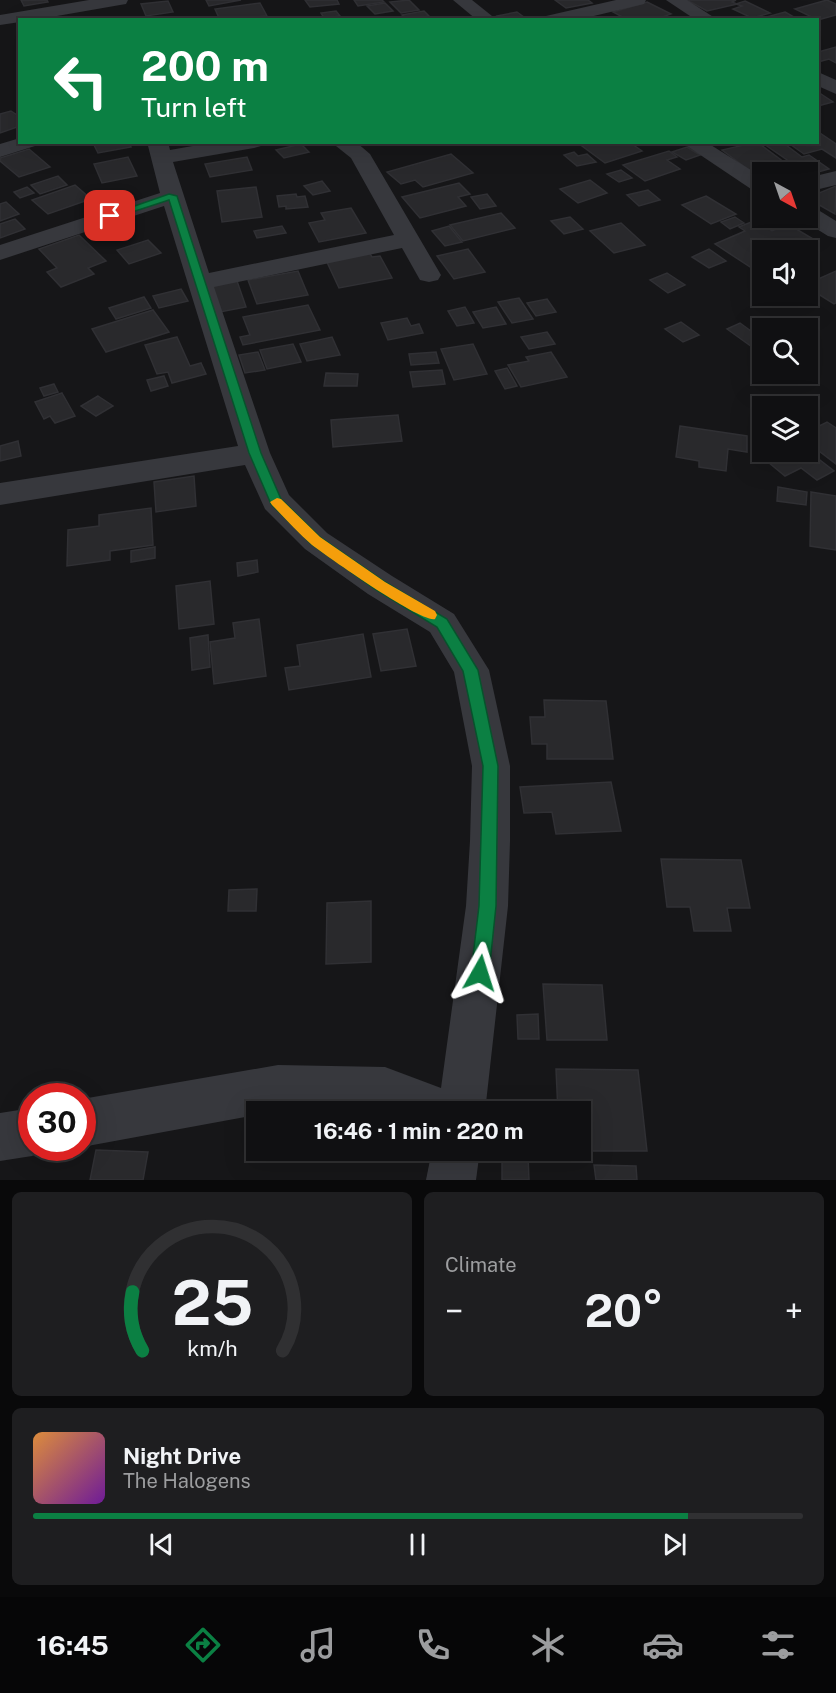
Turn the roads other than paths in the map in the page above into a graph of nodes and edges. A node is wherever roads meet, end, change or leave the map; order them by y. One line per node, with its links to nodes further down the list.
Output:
1 (118, 0): 5 (street); 6 (street)
2 (461, 0): 7 (street)
3 (638, 0): 8 (street)
4 (674, 0): 9 (street)
5 (74, 4): 10 (street)
6 (122, 18)
7 (486, 18)
8 (561, 18)
9 (706, 18)
10 (0, 20)
11 (819, 79): 12 (street)
12 (836, 88)
13 (22, 144): 18 (street)
14 (230, 144): 17 (street)
15 (344, 144): 25 (street)
16 (694, 144): 20 (street)
17 (160, 150): 22 (street)
18 (0, 151)
19 (836, 178): 21 (street)
20 (752, 180)
21 (818, 182)
22 (172, 196): 26 (street); 28 (street)
23 (818, 220): 24 (street)
24 (836, 231)
25 (408, 240): 27 (street); 28 (street)
26 (0, 253)
27 (429, 275)
28 (201, 282): 29 (street)
29 (255, 453): 30 (street); 32 (street)
30 (0, 494)
31 (413, 1101): 33 (street)
32 (463, 1101)
33 (96, 1120)
34 (454, 1161): 35 (street)
35 (451, 1180)

